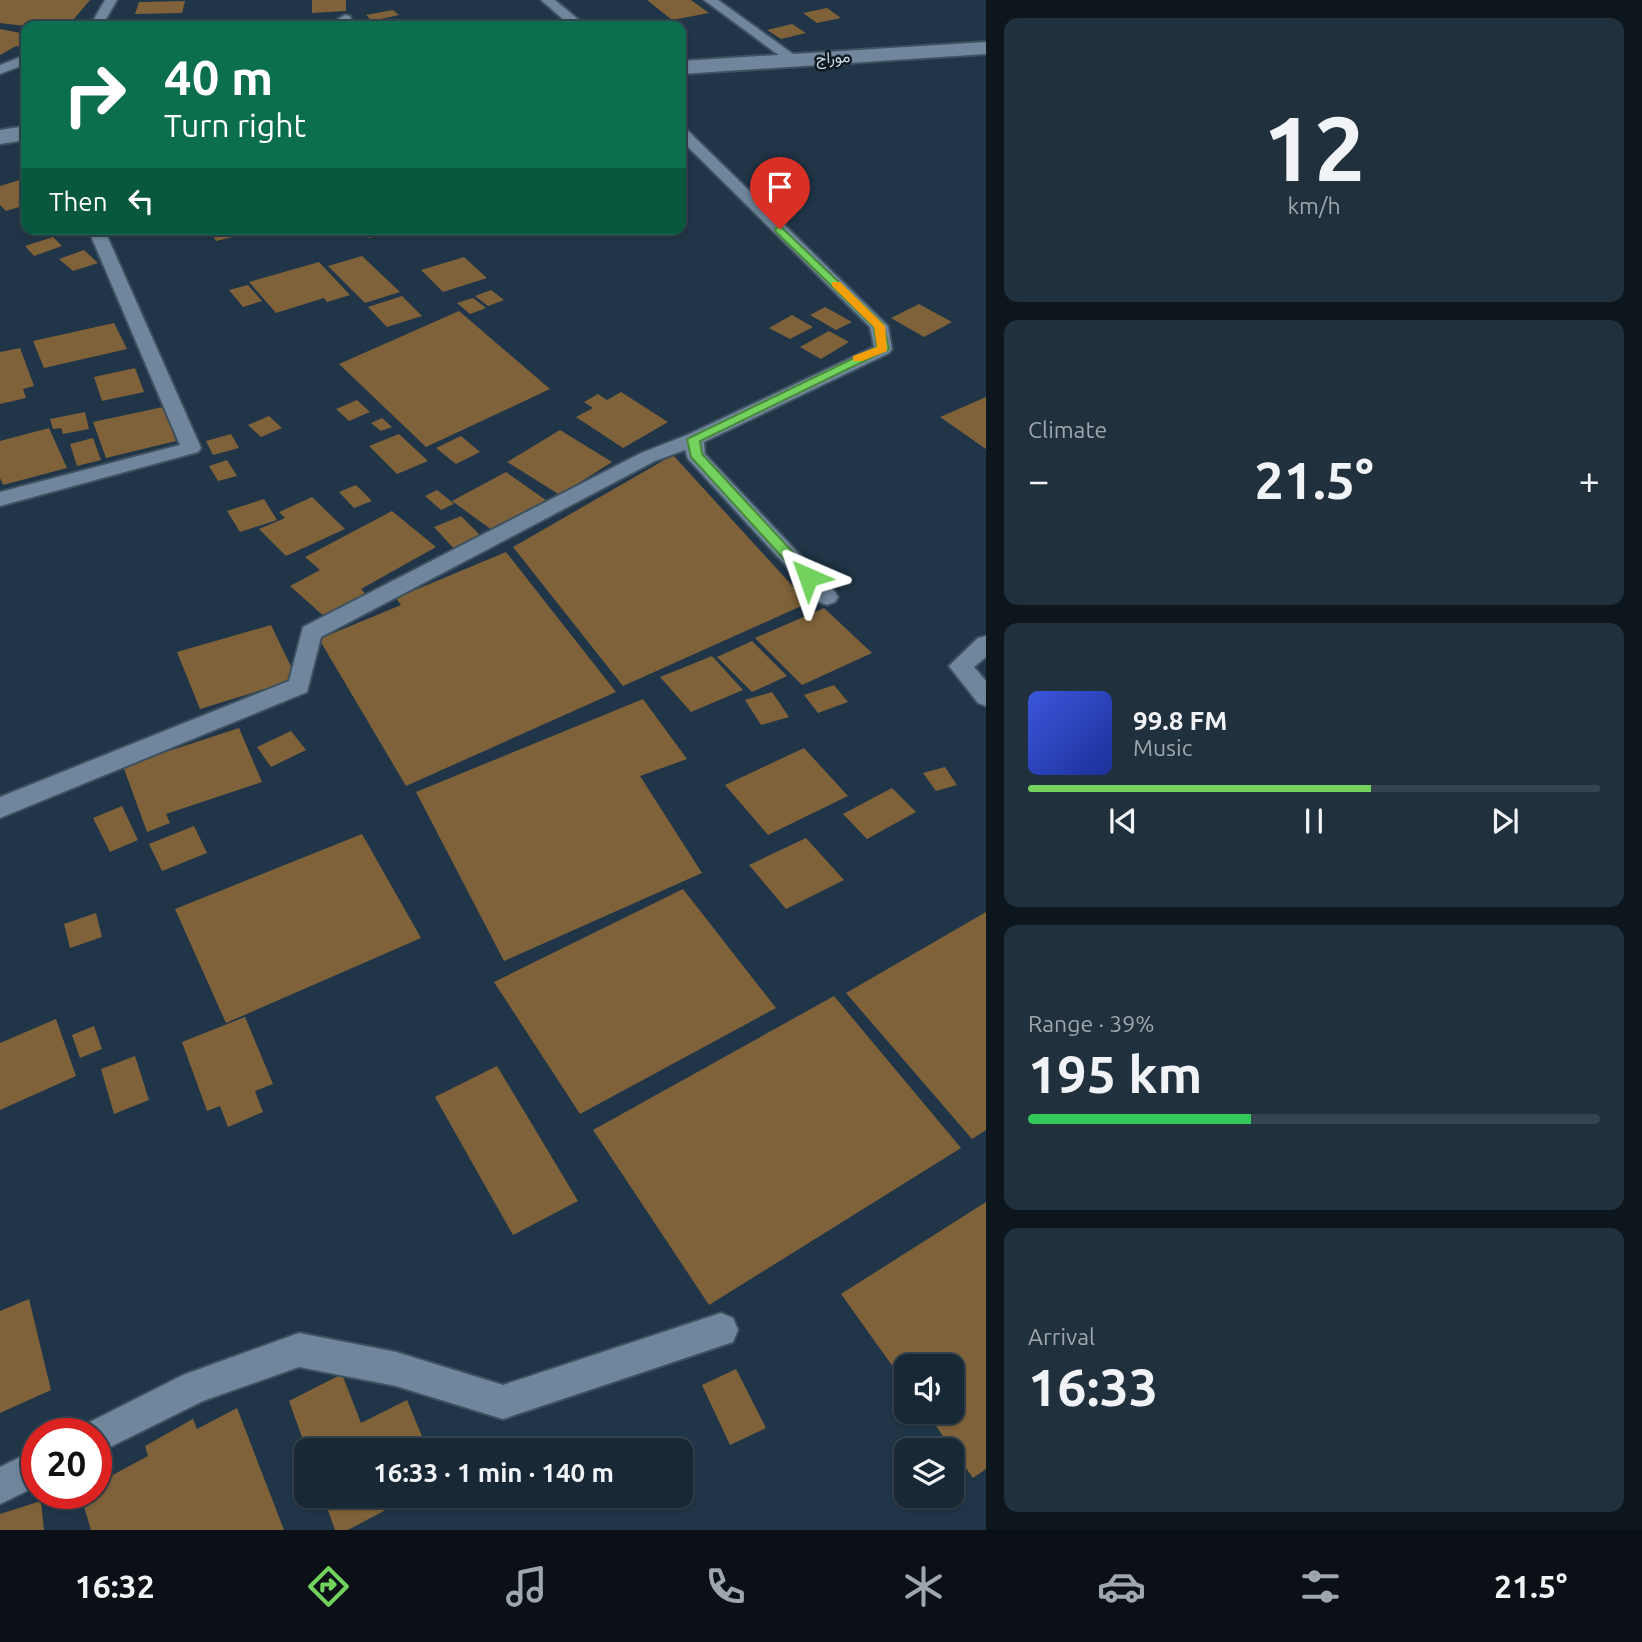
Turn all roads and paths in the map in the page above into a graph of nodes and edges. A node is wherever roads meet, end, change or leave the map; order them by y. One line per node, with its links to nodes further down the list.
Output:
1 (111, 0): 4 (lane)
2 (547, 0): 5 (lane)
3 (710, 0): 7 (lane)
4 (99, 21)
5 (573, 21)
6 (986, 48): 7 (main road, موراج)
7 (793, 60): 9 (main road, موراج)
8 (21, 61): 10 (lane)
9 (686, 68)
10 (0, 70)
11 (21, 134): 12 (main road)
12 (0, 137)
13 (686, 137): 15 (lane)
14 (99, 235): 16 (lane)
15 (694, 439): 17 (lane); 20 (lane)
16 (0, 499)
17 (827, 597)
18 (986, 644): 19 (lane)
19 (986, 698)
20 (0, 808)
21 (721, 1330): 22 (lane)
22 (112, 1429)
23 (21, 1475): 24 (lane)
24 (0, 1486)

